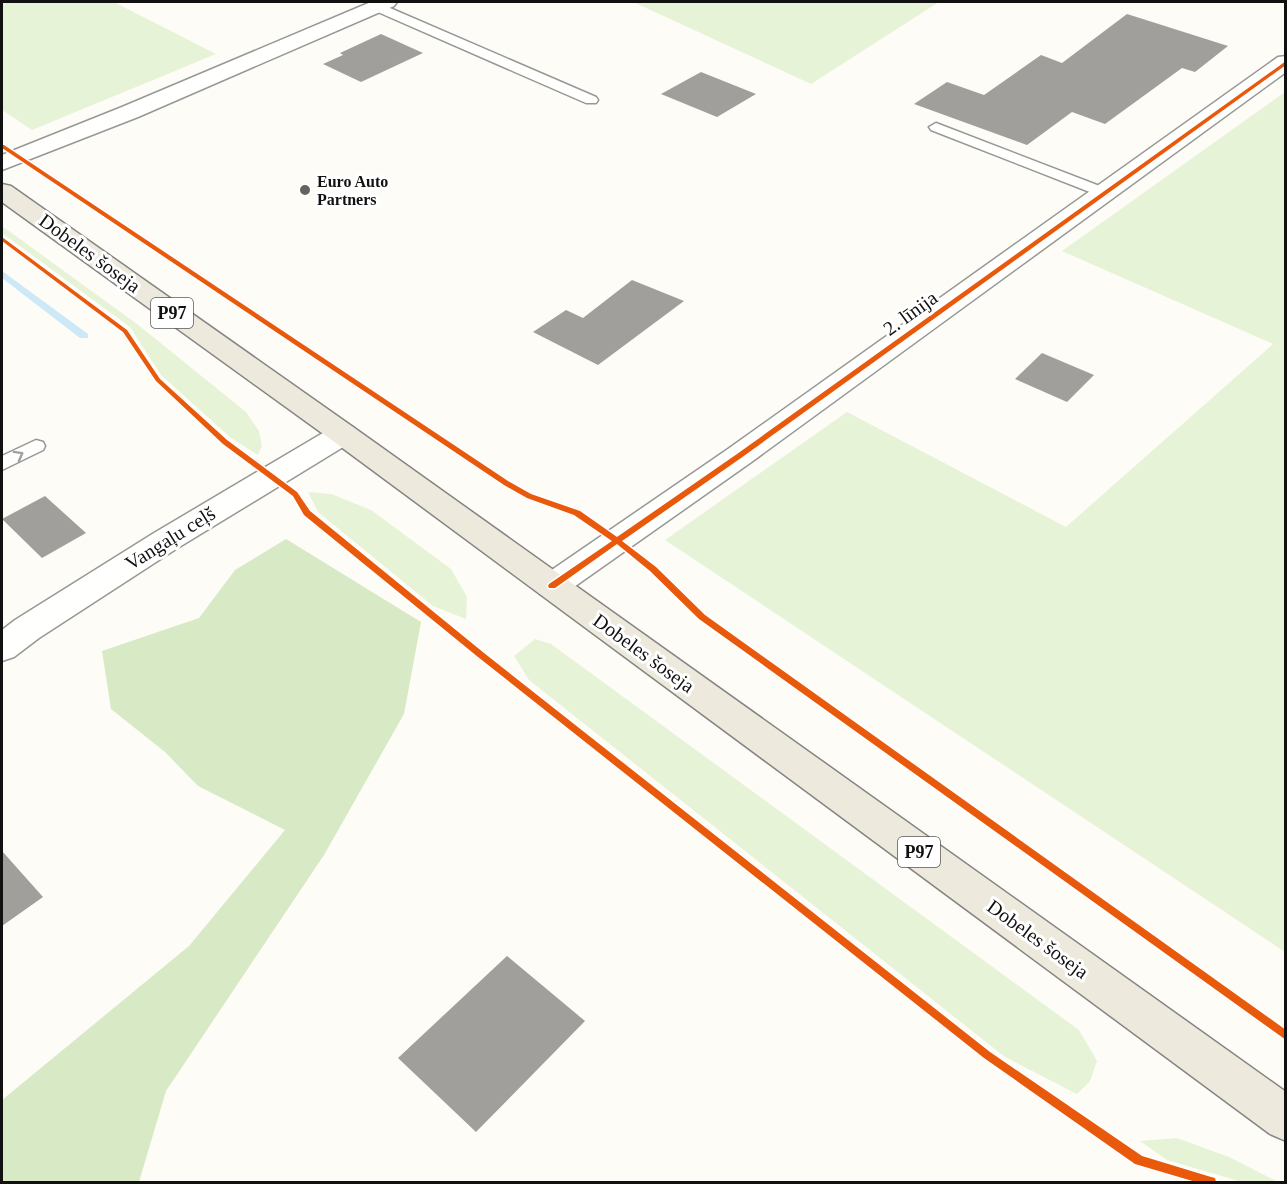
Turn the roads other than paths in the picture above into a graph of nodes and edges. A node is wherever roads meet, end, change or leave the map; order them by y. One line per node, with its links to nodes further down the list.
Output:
1 (382, 4): 3 (lane); 5 (street)
2 (1286, 62): 7 (street, 2. līnija)
3 (591, 100)
4 (936, 127): 7 (lane)
5 (2, 163)
6 (2, 191): 8 (main road, Dobeles šoseja / P97)
7 (1105, 193): 11 (street, 2. līnija)
8 (343, 434): 11 (main road, Dobeles šoseja / P97); 12 (street, Vangaļu ceļš)
9 (36, 446): 10 (lane, one-way to 9)
10 (2, 464)
11 (552, 586): 13 (main road, Dobeles šoseja / P97)
12 (2, 648)
13 (1286, 1119)

